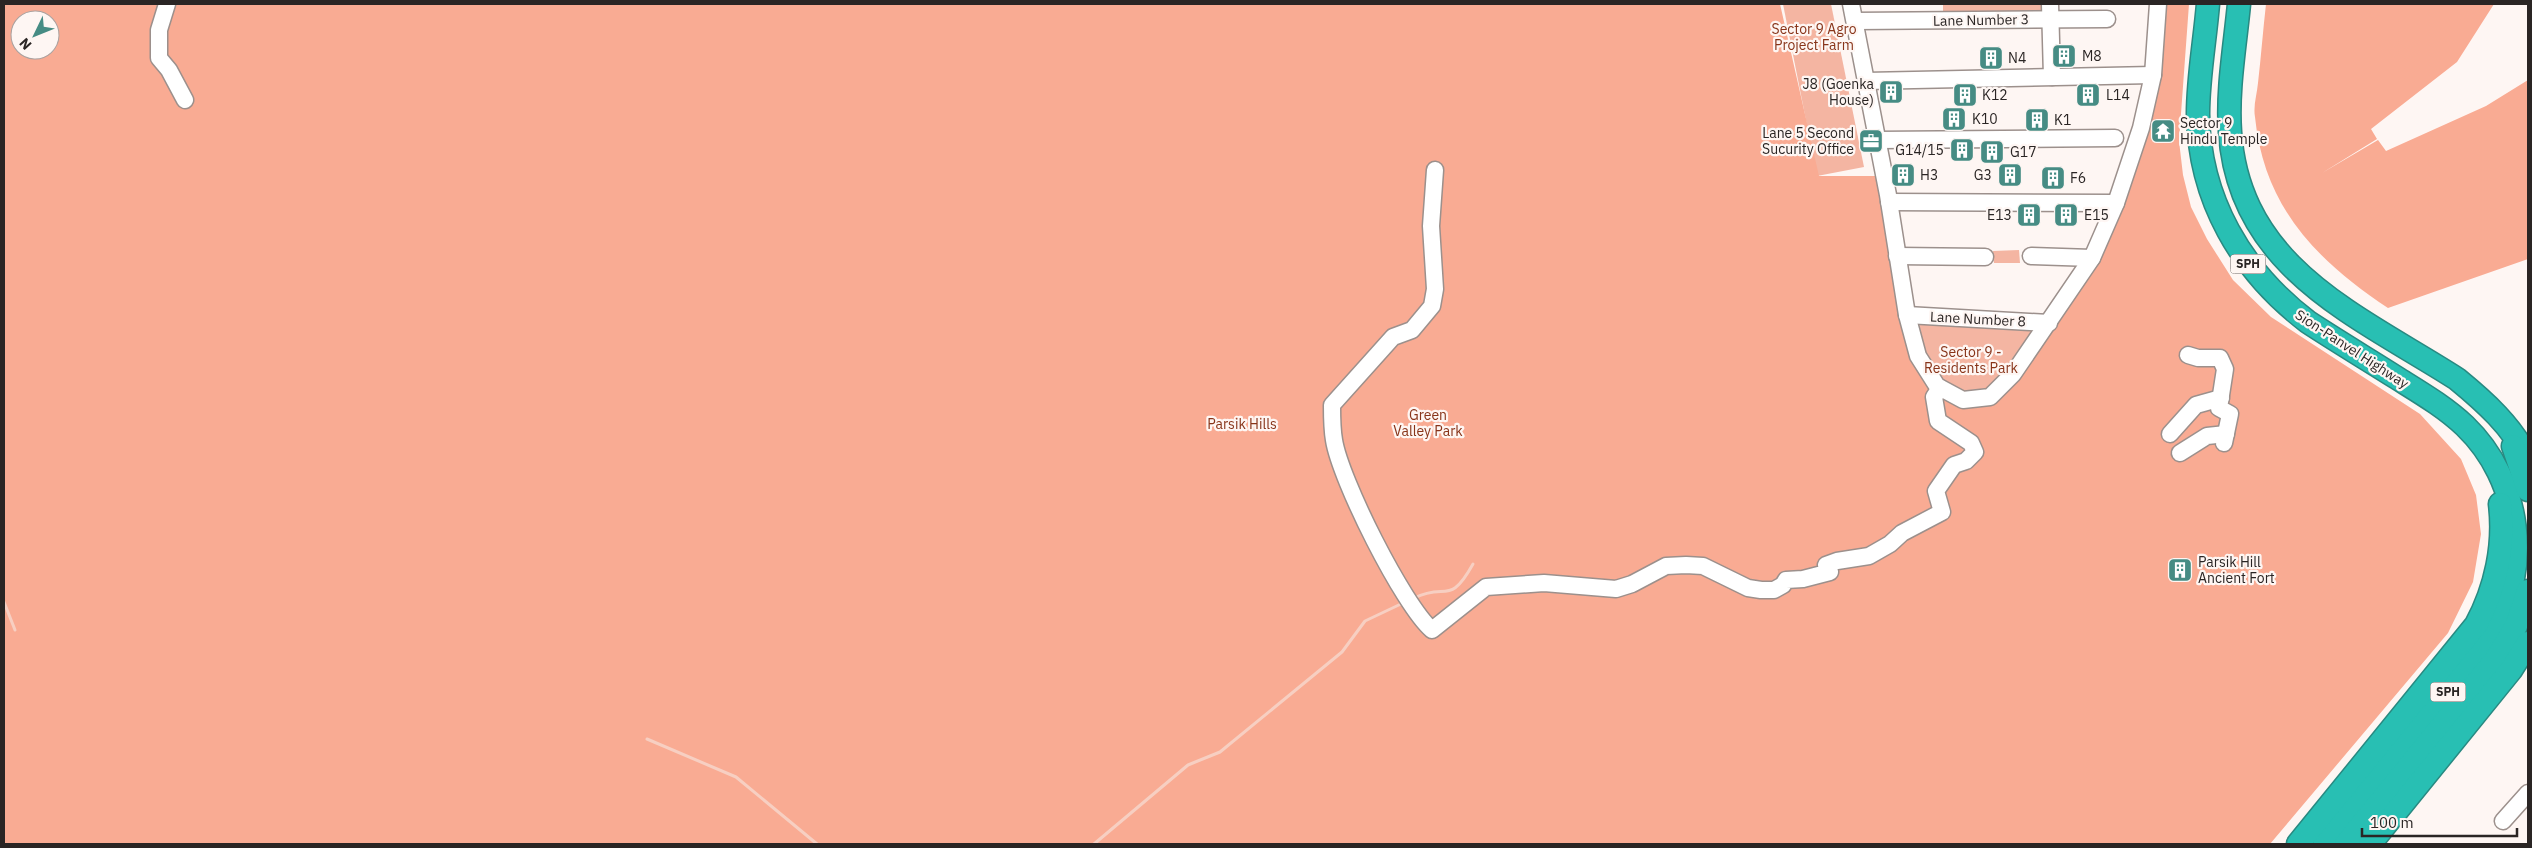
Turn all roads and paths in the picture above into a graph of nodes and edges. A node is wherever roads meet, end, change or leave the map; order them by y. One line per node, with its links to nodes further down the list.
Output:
1 (166, 4): 12 (street)
2 (1851, 4): 8 (street)
3 (2158, 4): 9 (street)
4 (2208, 4): 28 (highway, Sion-Panvel Highway / SPH)
5 (2239, 4): 27 (highway, SPH)
6 (2051, 12): 7 (street, Lane Number 3); 8 (street, Lane Number 3); 10 (street)
7 (2107, 19)
8 (1855, 21): 11 (street)
9 (2152, 75): 10 (street); 17 (street)
10 (2052, 77): 11 (street)
11 (1866, 81): 14 (street)
12 (185, 100)
13 (2115, 138): 14 (street)
14 (1877, 140): 16 (street)
15 (1434, 170): 25 (street)
16 (1889, 202): 17 (street); 18 (street)
17 (2116, 203): 21 (street)
18 (1898, 256): 20 (street); 22 (street)
19 (2031, 256): 21 (street)
20 (1985, 257)
21 (2092, 258): 23 (street)
22 (1907, 315): 23 (street, Lane Number 8); 25 (street)
23 (2048, 323): 25 (street)
24 (2188, 355): 26 (street)
25 (1940, 388)
26 (2221, 398): 29 (street); 30 (street)
27 (2487, 406): 31 (highway); 32 (highway, SPH)
28 (2465, 426): 37 (highway); 38 (highway, SPH)
29 (2170, 434)
30 (2180, 453)
31 (2528, 459)
32 (2528, 490)
33 (2528, 592): 39 (highway, SPH)
34 (2528, 643): 40 (highway)
35 (2528, 793): 36 (street)
36 (2503, 821)
37 (2298, 844)
38 (2324, 844)
39 (2346, 844)
40 (2370, 844)

